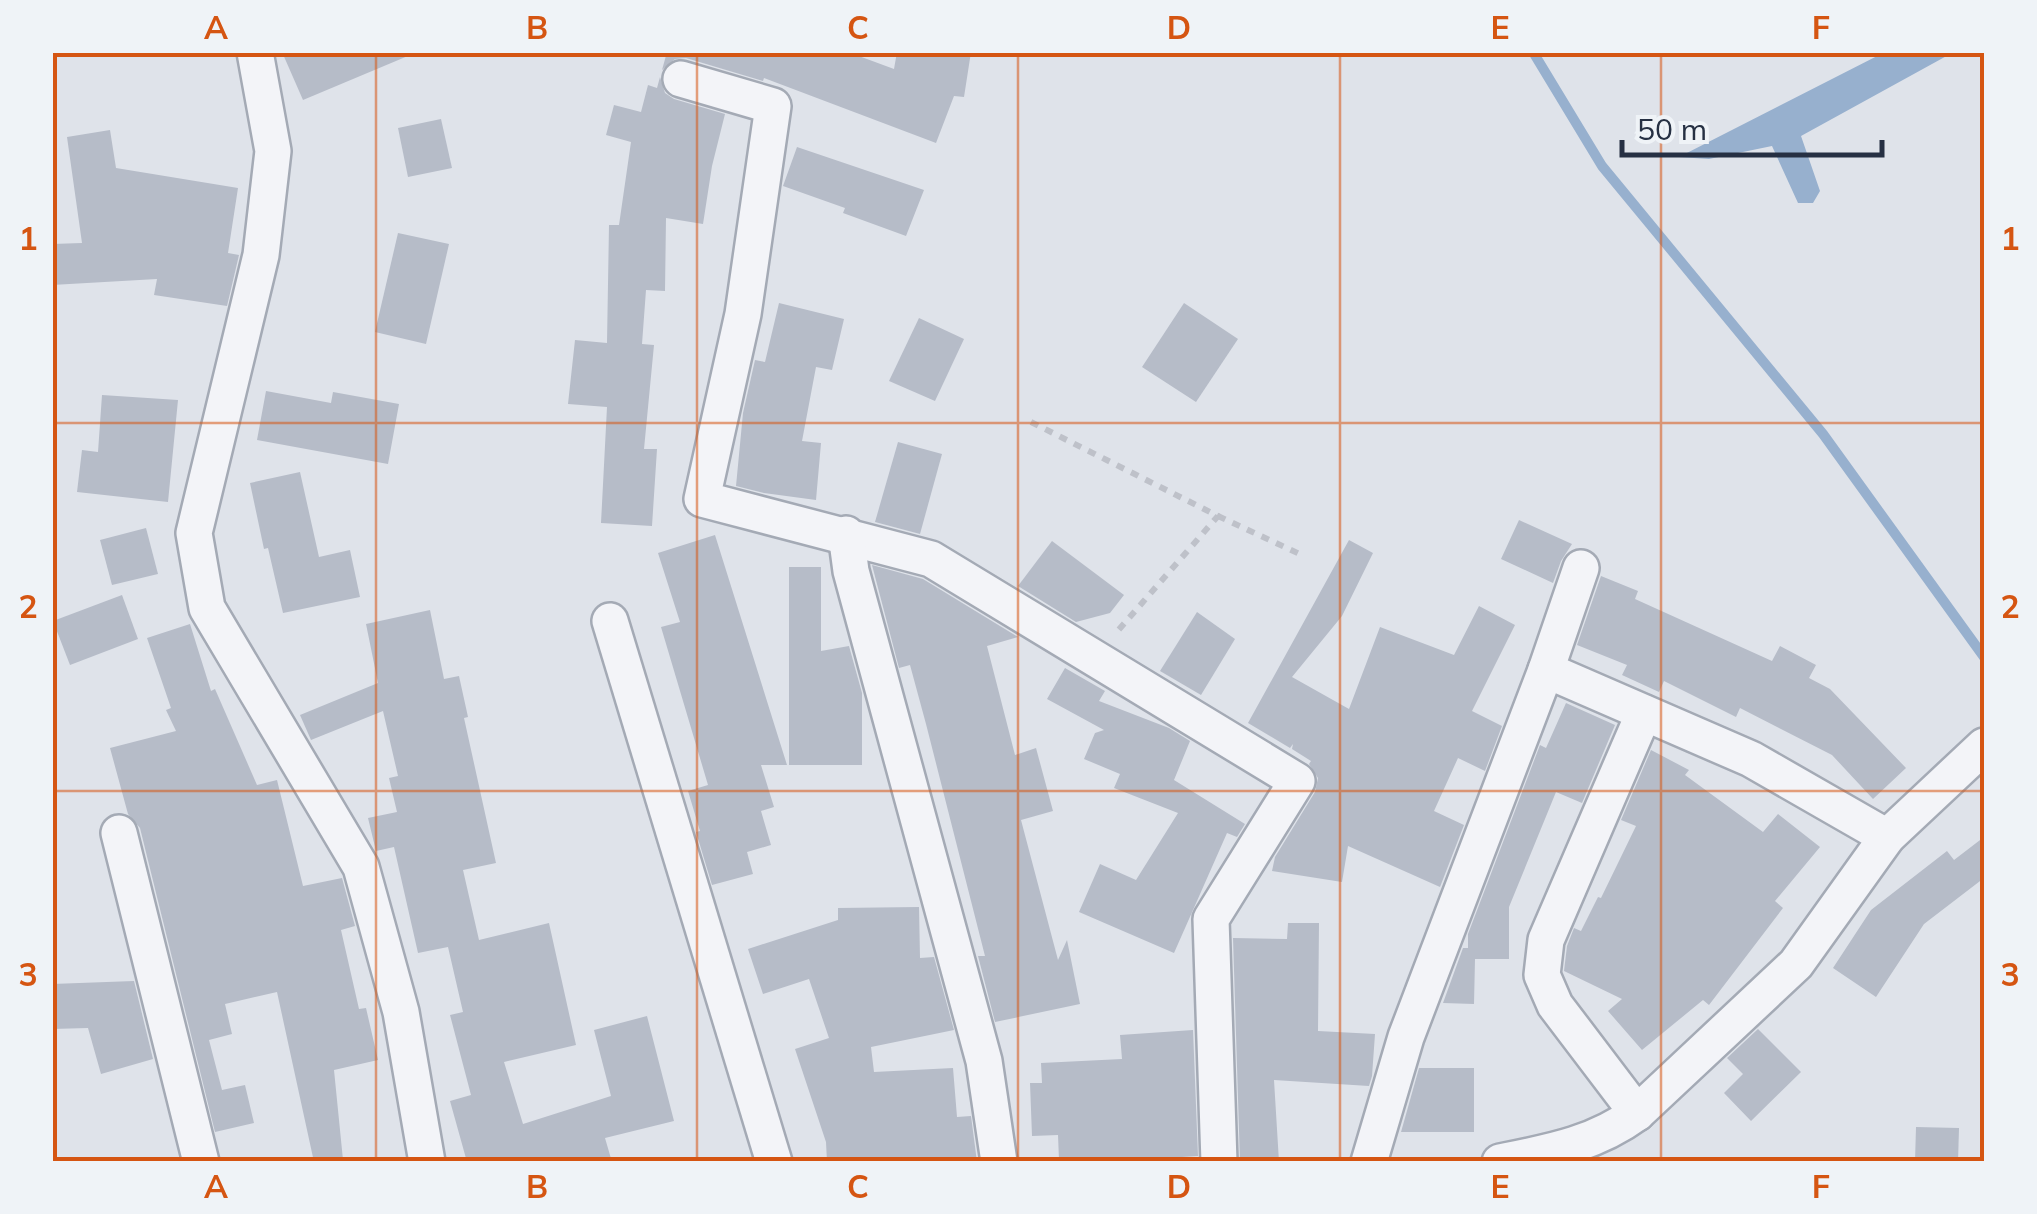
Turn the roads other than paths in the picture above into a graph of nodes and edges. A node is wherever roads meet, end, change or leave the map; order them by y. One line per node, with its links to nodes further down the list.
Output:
1 (255, 52): 14 (street)
2 (681, 79): 3 (street)
3 (846, 534): 16 (street); 17 (street)
4 (1581, 568): 6 (street)
5 (610, 622): 15 (street)
6 (1546, 670): 7 (street); 18 (street)
7 (1644, 713): 10 (street); 11 (street)
8 (1984, 746): 10 (street)
9 (118, 833): 13 (street)
10 (1887, 838): 11 (street)
11 (1636, 1113): 12 (street)
12 (1542, 1158): 19 (street)
13 (201, 1162)
14 (427, 1162)
15 (774, 1162)
16 (999, 1162)
17 (1218, 1162)
18 (1369, 1162)
19 (1500, 1162)

